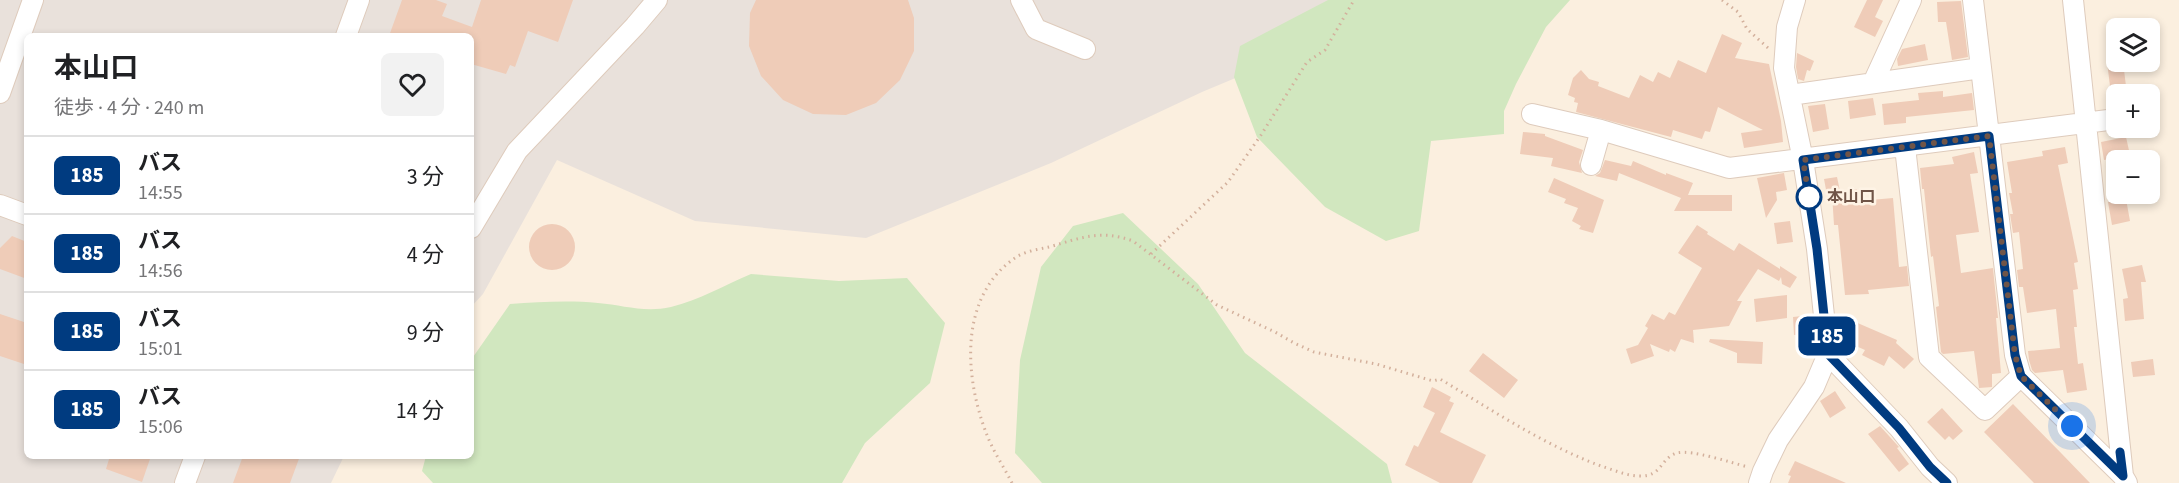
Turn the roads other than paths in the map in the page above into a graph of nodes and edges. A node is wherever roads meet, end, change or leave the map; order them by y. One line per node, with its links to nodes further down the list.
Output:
1 (33, 0): 13 (street)
2 (359, 0): 9 (street)
3 (657, 0): 25 (street)
4 (1021, 0): 10 (street)
5 (1795, 0): 14 (street)
6 (1911, 0): 12 (street)
7 (1973, 0): 11 (street)
8 (2073, 0): 17 (street)
9 (347, 33)
10 (1085, 49)
11 (1981, 68): 12 (street); 19 (street)
12 (1873, 83): 14 (street)
13 (0, 93)
14 (1790, 95): 21 (street)
15 (1532, 114): 18 (street)
16 (2106, 120): 17 (street)
17 (2086, 123): 19 (street); 30 (street)
18 (1601, 130): 21 (street); 22 (street)
19 (1989, 136): 20 (street); 27 (street)
20 (1905, 147): 21 (street); 27 (street)
21 (1803, 160): 26 (street)
22 (1591, 165)
23 (0, 205): 24 (street)
24 (24, 214)
25 (474, 223)
26 (1828, 354): 29 (street); 32 (street)
27 (2021, 376): 30 (street)
28 (194, 459): 31 (street)
29 (1761, 477)
30 (2125, 479)
31 (185, 483)
32 (1947, 483)

